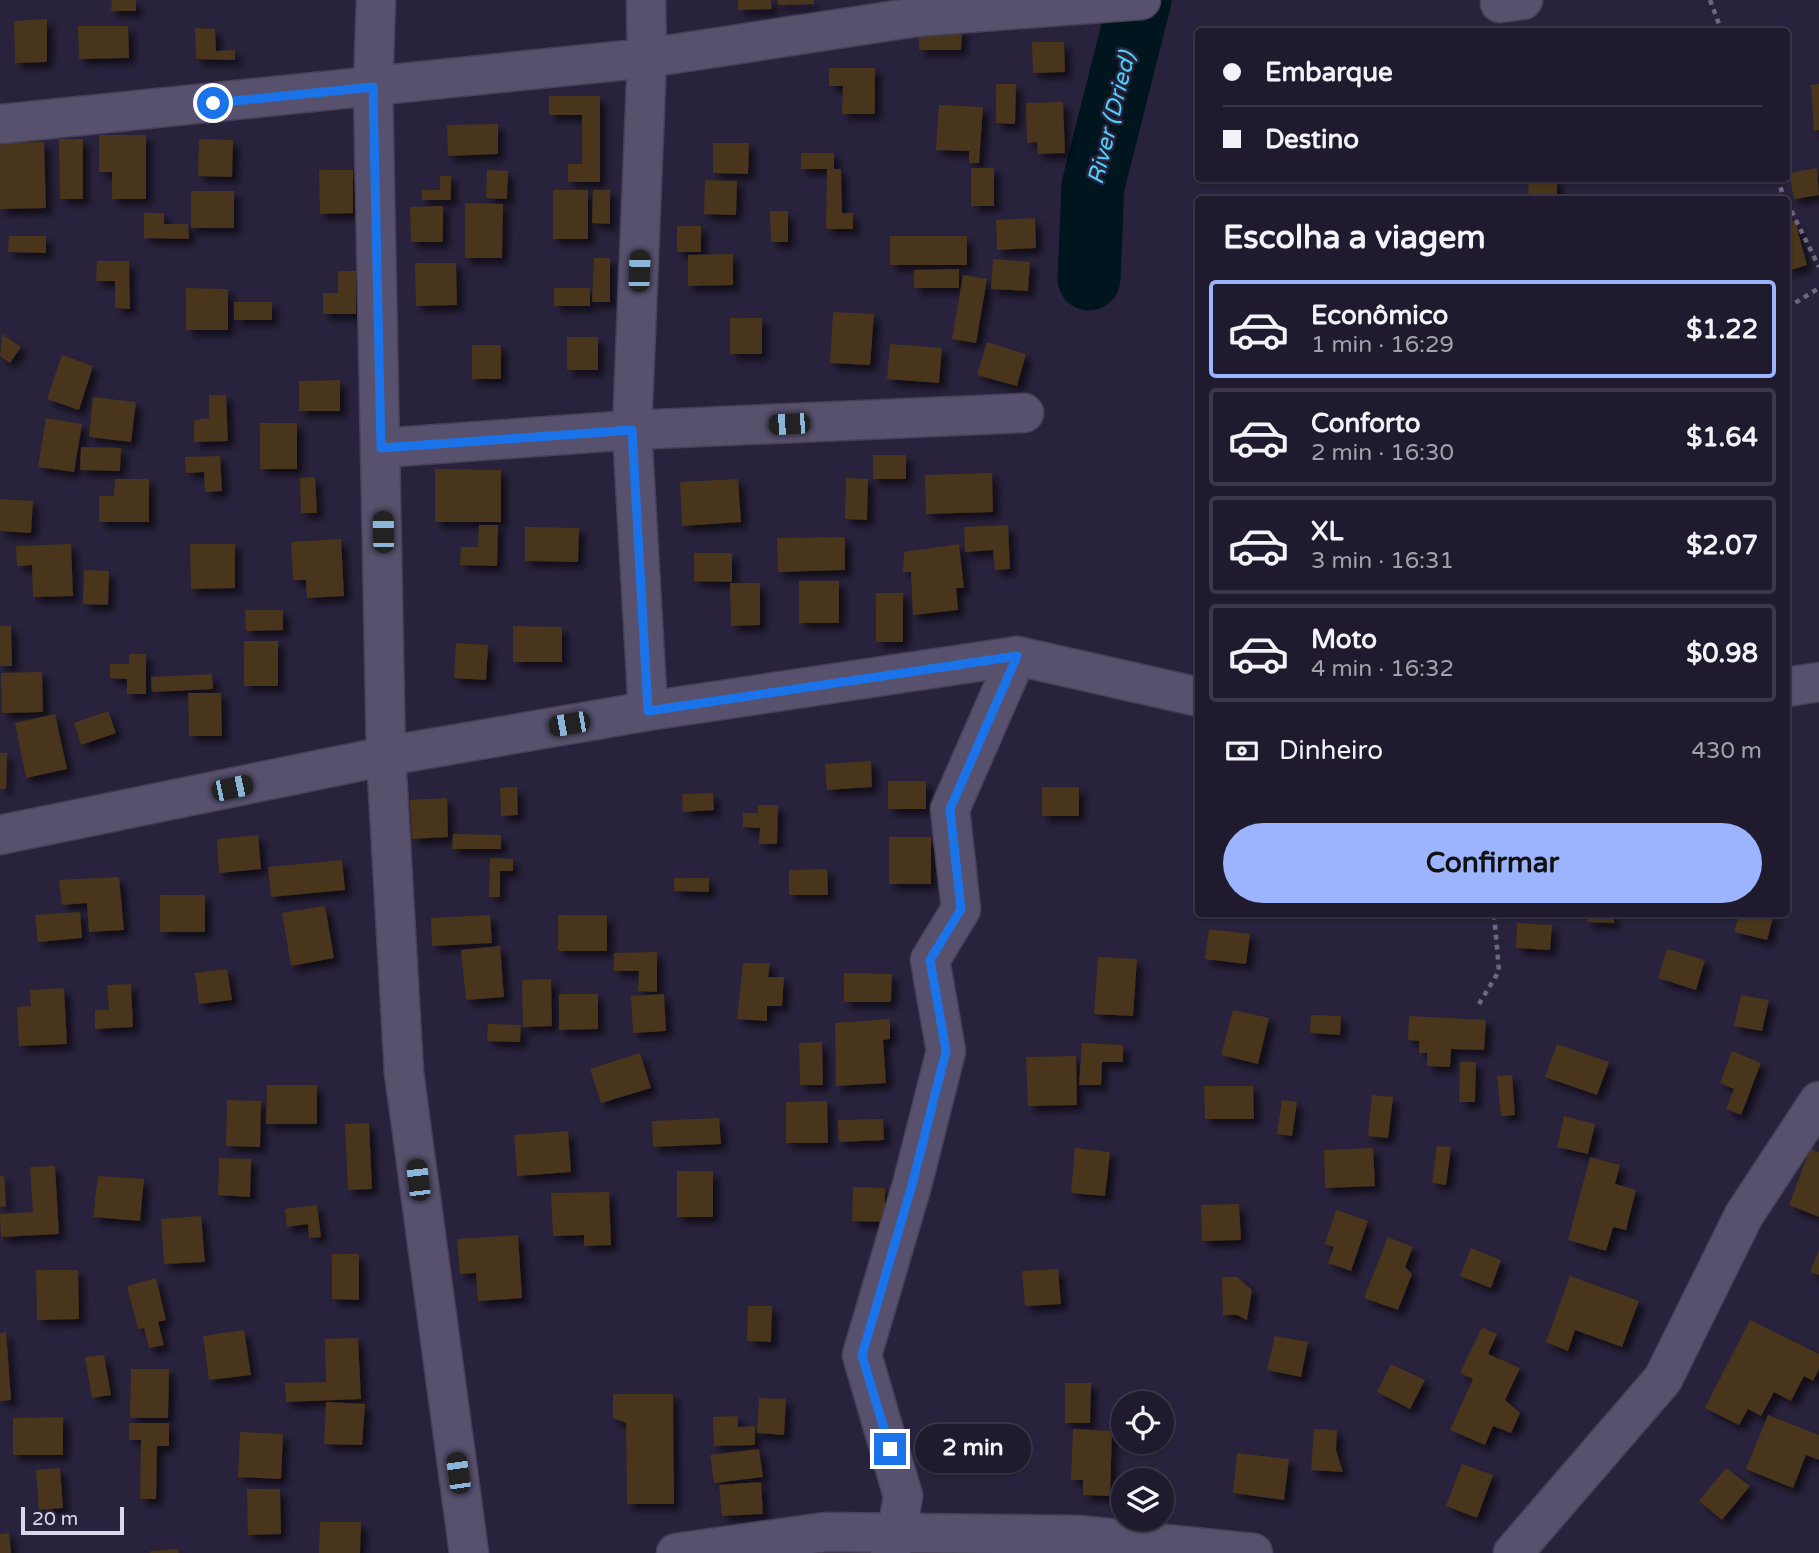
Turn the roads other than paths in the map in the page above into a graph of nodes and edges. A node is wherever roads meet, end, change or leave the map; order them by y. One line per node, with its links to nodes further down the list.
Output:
1 (376, 0): 6 (street)
2 (646, 0): 5 (street)
3 (1141, 0): 4 (street)
4 (915, 9): 5 (street)
5 (647, 58): 6 (street); 9 (street)
6 (373, 87): 7 (street); 10 (street)
7 (0, 124)
8 (1024, 413): 9 (street)
9 (632, 430): 10 (street); 15 (street)
10 (381, 448): 16 (street)
11 (1017, 656): 14 (street); 15 (street); 19 (street)
12 (1819, 682): 13 (street)
13 (1790, 687)
14 (1195, 696)
15 (648, 711): 16 (street)
16 (386, 756): 17 (street); 20 (street)
17 (0, 835)
18 (1819, 1101): 23 (street)
19 (893, 1543): 21 (street); 22 (street)
20 (469, 1553)
21 (677, 1553)
22 (1252, 1553)
23 (1513, 1553)

